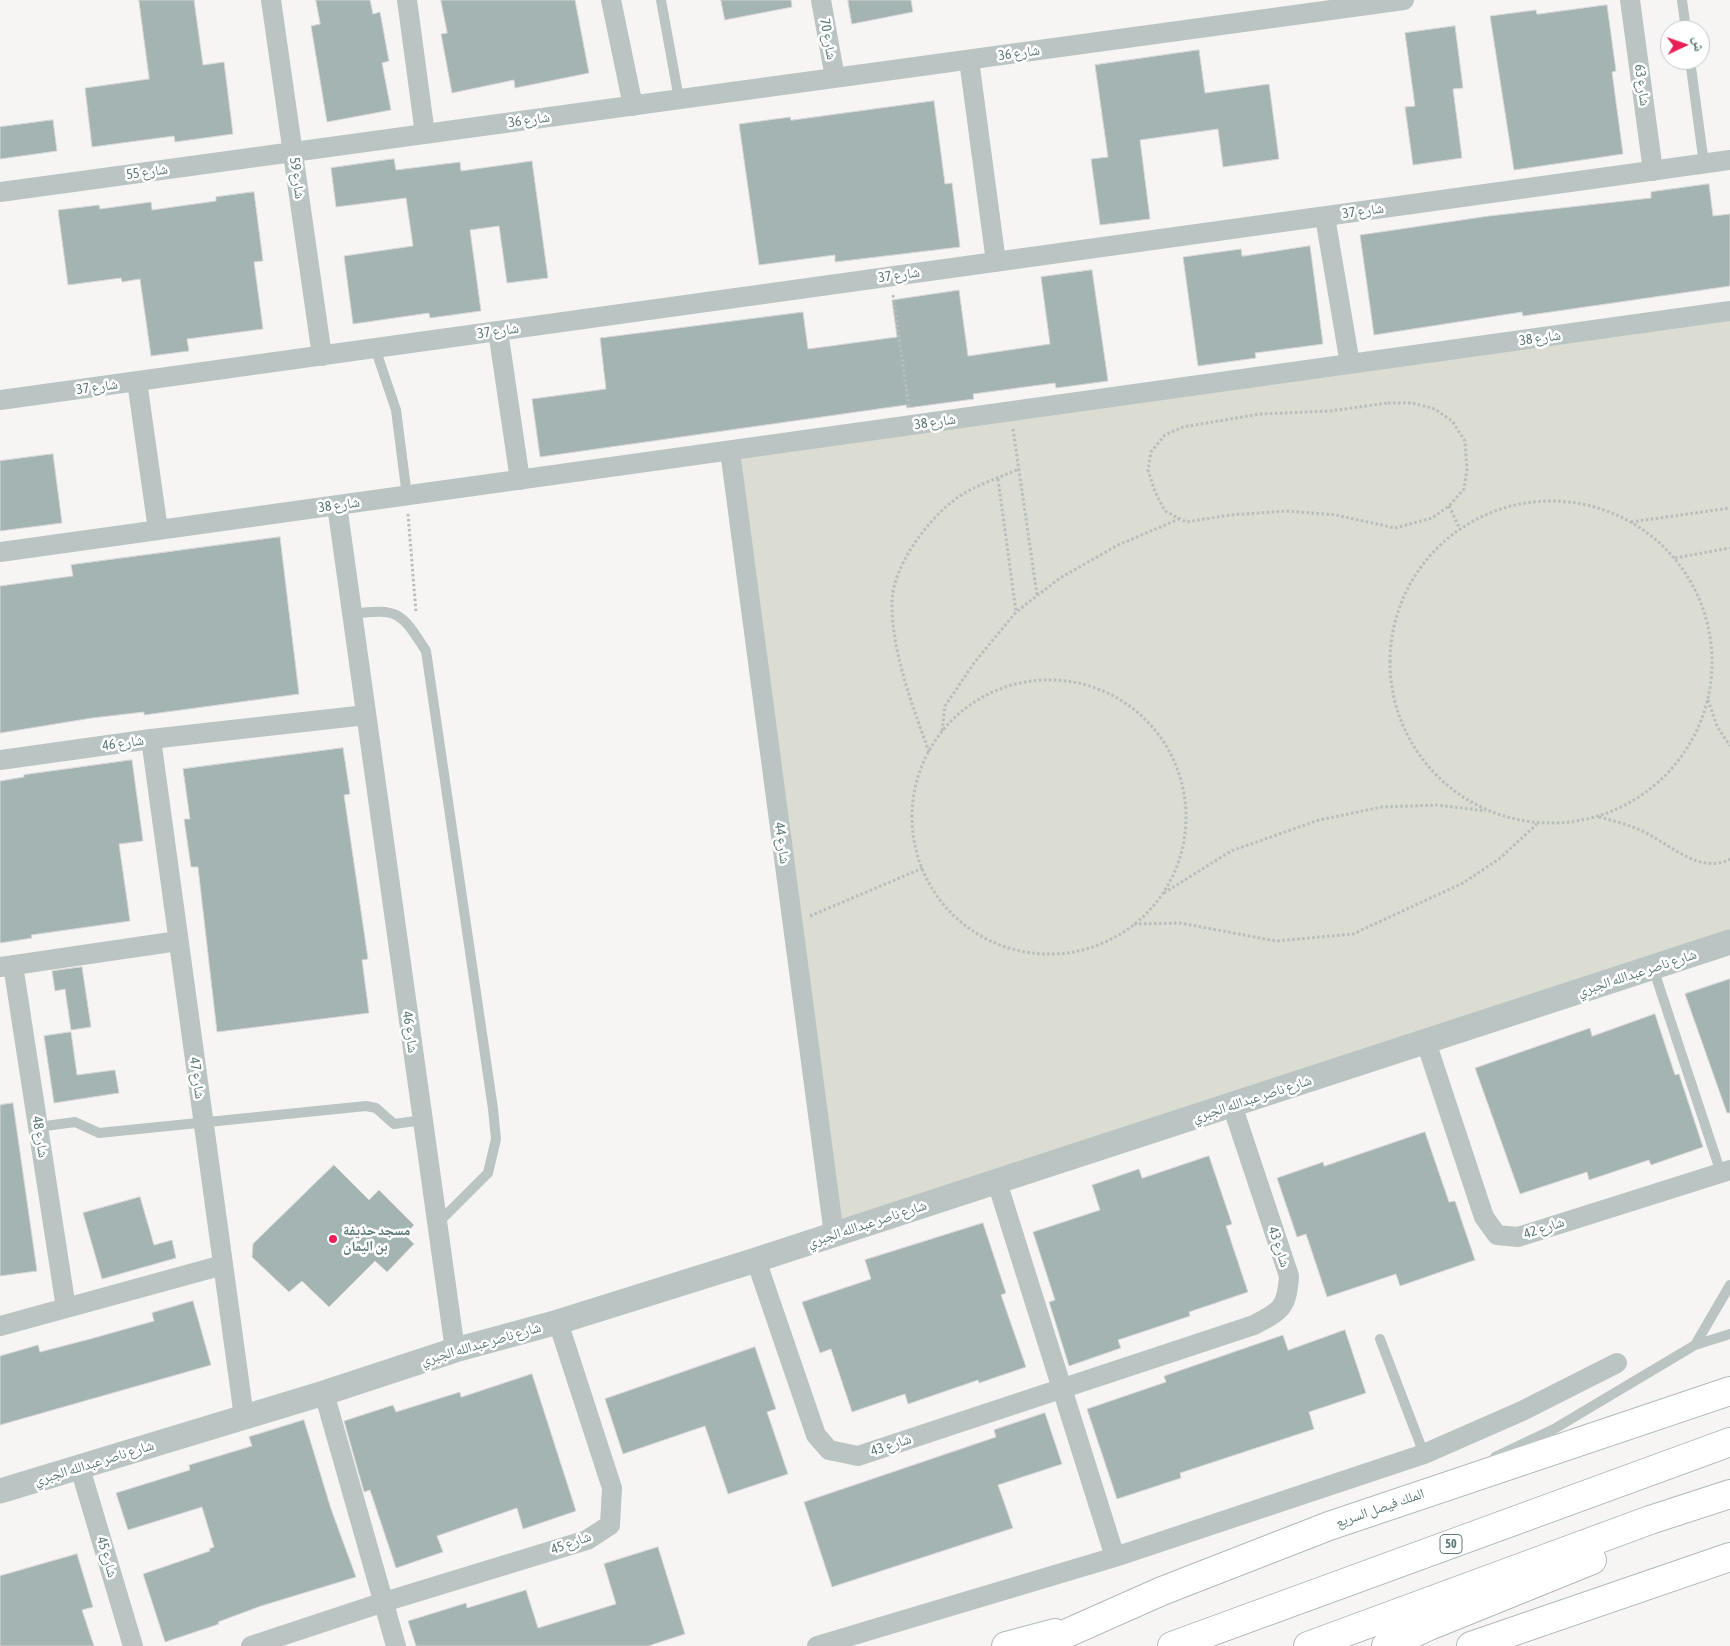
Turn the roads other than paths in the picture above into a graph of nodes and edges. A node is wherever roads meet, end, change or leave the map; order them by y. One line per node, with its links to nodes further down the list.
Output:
1 (272, 0): 16 (street, شارع 59)
2 (407, 0): 15 (street)
3 (611, 0): 14 (street)
4 (661, 0): 13 (lane)
5 (821, 0): 12 (street, شارع 70)
6 (1402, 0): 10 (street, شارع 36)
7 (1630, 0): 19 (street, شارع 63)
8 (1682, 0): 9 (lane)
9 (1685, 20)
10 (969, 60): 12 (street, شارع 36); 22 (street)
11 (1691, 70): 18 (lane)
12 (835, 78): 13 (street, شارع 36)
13 (679, 100): 14 (street, شارع 36)
14 (633, 106): 15 (street, شارع 36)
15 (425, 134): 16 (street, شارع 36)
16 (293, 152): 20 (street, شارع 55); 26 (street, شارع 59)
17 (1730, 160): 18 (street, شارع 37)
18 (1704, 164): 19 (street, شارع 37)
19 (1653, 171): 21 (street, شارع 37)
20 (0, 192)
21 (1325, 216): 22 (street, شارع 37); 27 (street)
22 (996, 262): 24 (street, شارع 37)
23 (1730, 311): 27 (street, شارع 38)
24 (498, 331): 25 (street, شارع 37); 31 (street)
25 (375, 348): 26 (street, شارع 37); 32 (lane)
26 (322, 356): 28 (street, شارع 37)
27 (1350, 364): 30 (street, شارع 38)
28 (137, 381): 29 (street, شارع 37); 34 (street)
29 (0, 400)
30 (730, 450): 31 (street, شارع 38); 52 (street, شارع 44)
31 (520, 480): 32 (street, شارع 38)
32 (407, 496): 33 (street, شارع 38)
33 (337, 505): 34 (street, شارع 38); 36 (street, شارع 46)
34 (158, 530): 35 (street, شارع 38)
35 (0, 552)
36 (352, 614): 37 (street, شارع 46); 51 (lane)
37 (366, 715): 38 (street, شارع 46); 46 (street, شارع 46)
38 (151, 739): 39 (street, شارع 46); 40 (street, شارع 47)
39 (0, 760)
40 (178, 941): 42 (street, شارع 48); 47 (street, شارع 47)
41 (1730, 942): 43 (street, شارع ناصر عبدالله الجبري)
42 (6, 966): 48 (street, شارع 48)
43 (1653, 968): 44 (street, شارع ناصر عبدالله الجبري); 49 (lane)
44 (1426, 1042): 45 (street, شارع ناصر عبدالله الجبري); 49 (street, شارع 42)
45 (1232, 1106): 50 (street, شارع ناصر عبدالله الجبري); 64 (street, شارع 43)
46 (422, 1120): 47 (lane); 51 (street, شارع 46)
47 (203, 1122): 48 (lane); 54 (street, شارع 47)
48 (38, 1127): 56 (street, شارع 48)
49 (1726, 1172)
50 (997, 1182): 52 (street, شارع ناصر عبدالله الجبري); 64 (street)
51 (437, 1224): 62 (street, شارع 46)
52 (834, 1235): 53 (street, شارع ناصر عبدالله الجبري)
53 (756, 1260): 57 (street, شارع ناصر عبدالله الجبري); 64 (street, شارع 43)
54 (223, 1264): 56 (street); 67 (street, شارع 47)
55 (1730, 1285): 61 (lane)
56 (66, 1308): 58 (street)
57 (558, 1322): 62 (street, شارع ناصر عبدالله الجبري); 77 (street, شارع 45)
58 (0, 1326)
59 (1730, 1334): 61 (lane)
60 (1380, 1340): 69 (lane)
61 (1695, 1345): 73 (lane)
62 (454, 1350): 66 (street, شارع ناصر عبدالله الجبري)
63 (1617, 1363): 69 (street)
64 (1062, 1388): 75 (street)
65 (1730, 1392): 73 (main road, الملك فيصل السريع)
66 (324, 1393): 67 (street, شارع ناصر عبدالله الجبري); 77 (street)
67 (244, 1416): 70 (street, شارع ناصر عبدالله الجبري)
68 (1730, 1442): 85 (main road, 50)
69 (1424, 1454): 75 (street)
70 (80, 1468): 71 (street, شارع ناصر عبدالله الجبري); 79 (street, شارع 45)
71 (0, 1491)
72 (1730, 1494): 74 (main road)
73 (1413, 1497): 78 (main road, الملك فيصل السريع)
74 (1650, 1520): 86 (main road); 87 (main road)
75 (1115, 1557): 82 (street)
76 (1730, 1557): 88 (main road)
77 (384, 1602): 80 (street, شارع 45); 81 (street)
78 (1081, 1627): 83 (main road); 84 (main road, الملك فيصل السريع)
79 (133, 1646)
80 (251, 1646)
81 (396, 1646)
82 (817, 1646)
83 (1006, 1646)
84 (1038, 1646)
85 (1172, 1646)
86 (1308, 1646)
87 (1386, 1646)
88 (1471, 1646)

